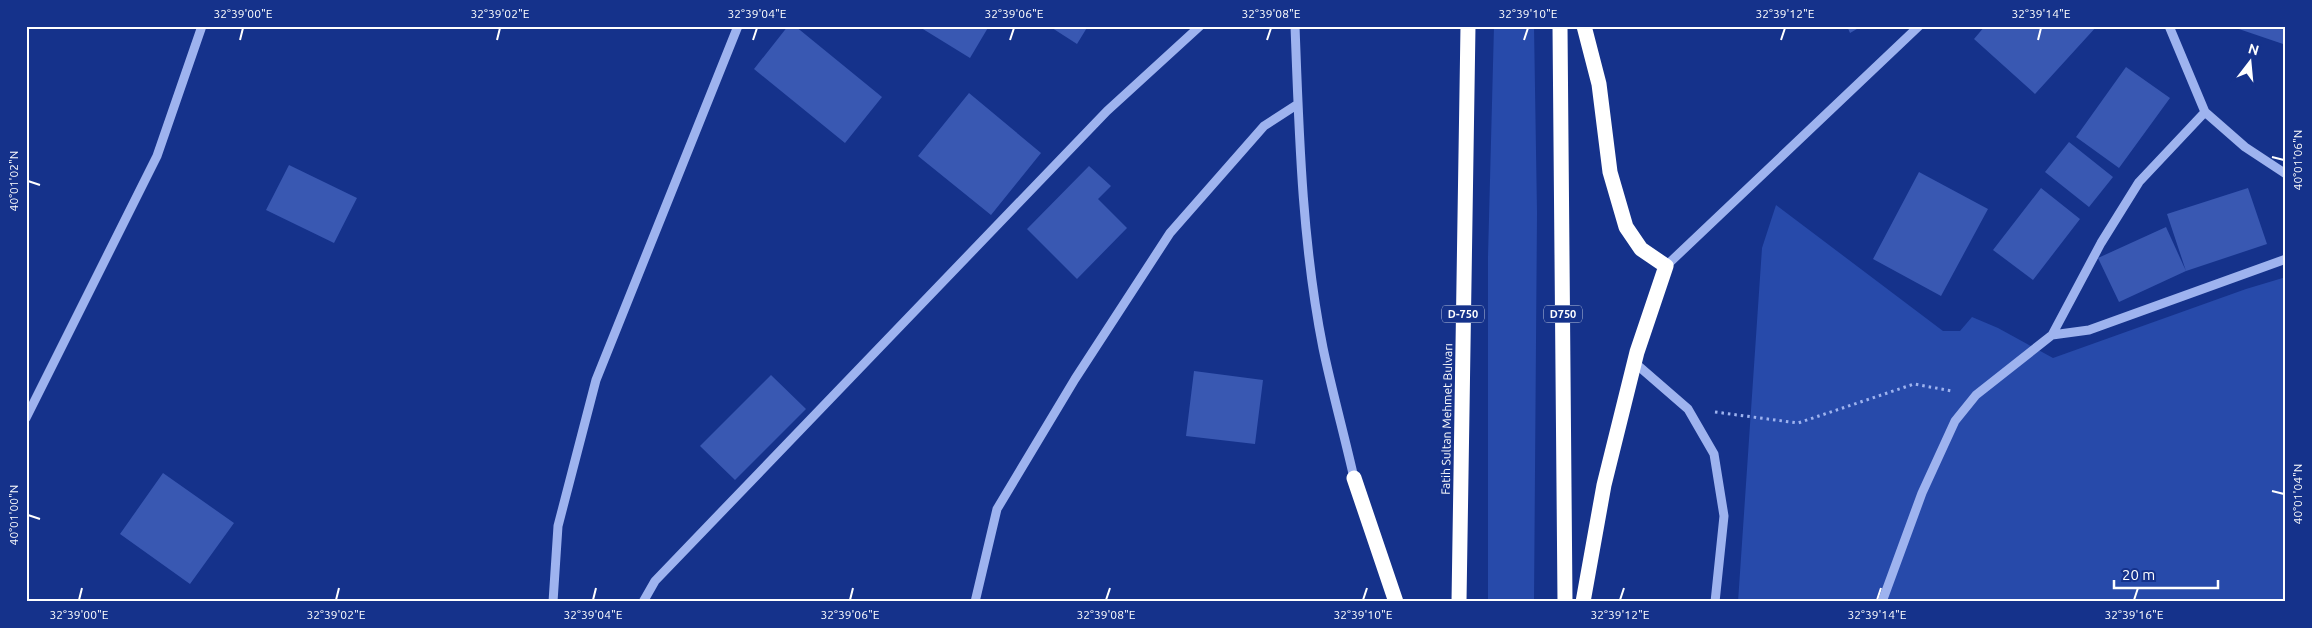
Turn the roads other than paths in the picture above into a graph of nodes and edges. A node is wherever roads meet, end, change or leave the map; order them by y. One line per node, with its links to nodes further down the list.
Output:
1 (202, 26): 17 (street)
2 (738, 26): 19 (street)
3 (1200, 26): 20 (street)
4 (1295, 26): 10 (street)
5 (1468, 26): 23 (highway, Fatih Sultan Mehmet Bulvarı / D-750)
6 (1560, 26): 24 (highway, D750)
7 (1584, 26): 14 (highway)
8 (1919, 26): 14 (street)
9 (2169, 26): 11 (street)
10 (1298, 104): 18 (street); 21 (street)
11 (2205, 112): 12 (street); 15 (street)
12 (2286, 174)
13 (2286, 259): 15 (street)
14 (1666, 266): 16 (highway)
15 (2052, 335): 27 (street)
16 (1635, 363): 25 (highway); 26 (street)
17 (26, 418)
18 (1354, 478): 22 (highway)
19 (553, 602)
20 (643, 602)
21 (975, 602)
22 (1396, 602)
23 (1459, 602)
24 (1565, 602)
25 (1583, 602)
26 (1715, 602)
27 (1882, 602)

